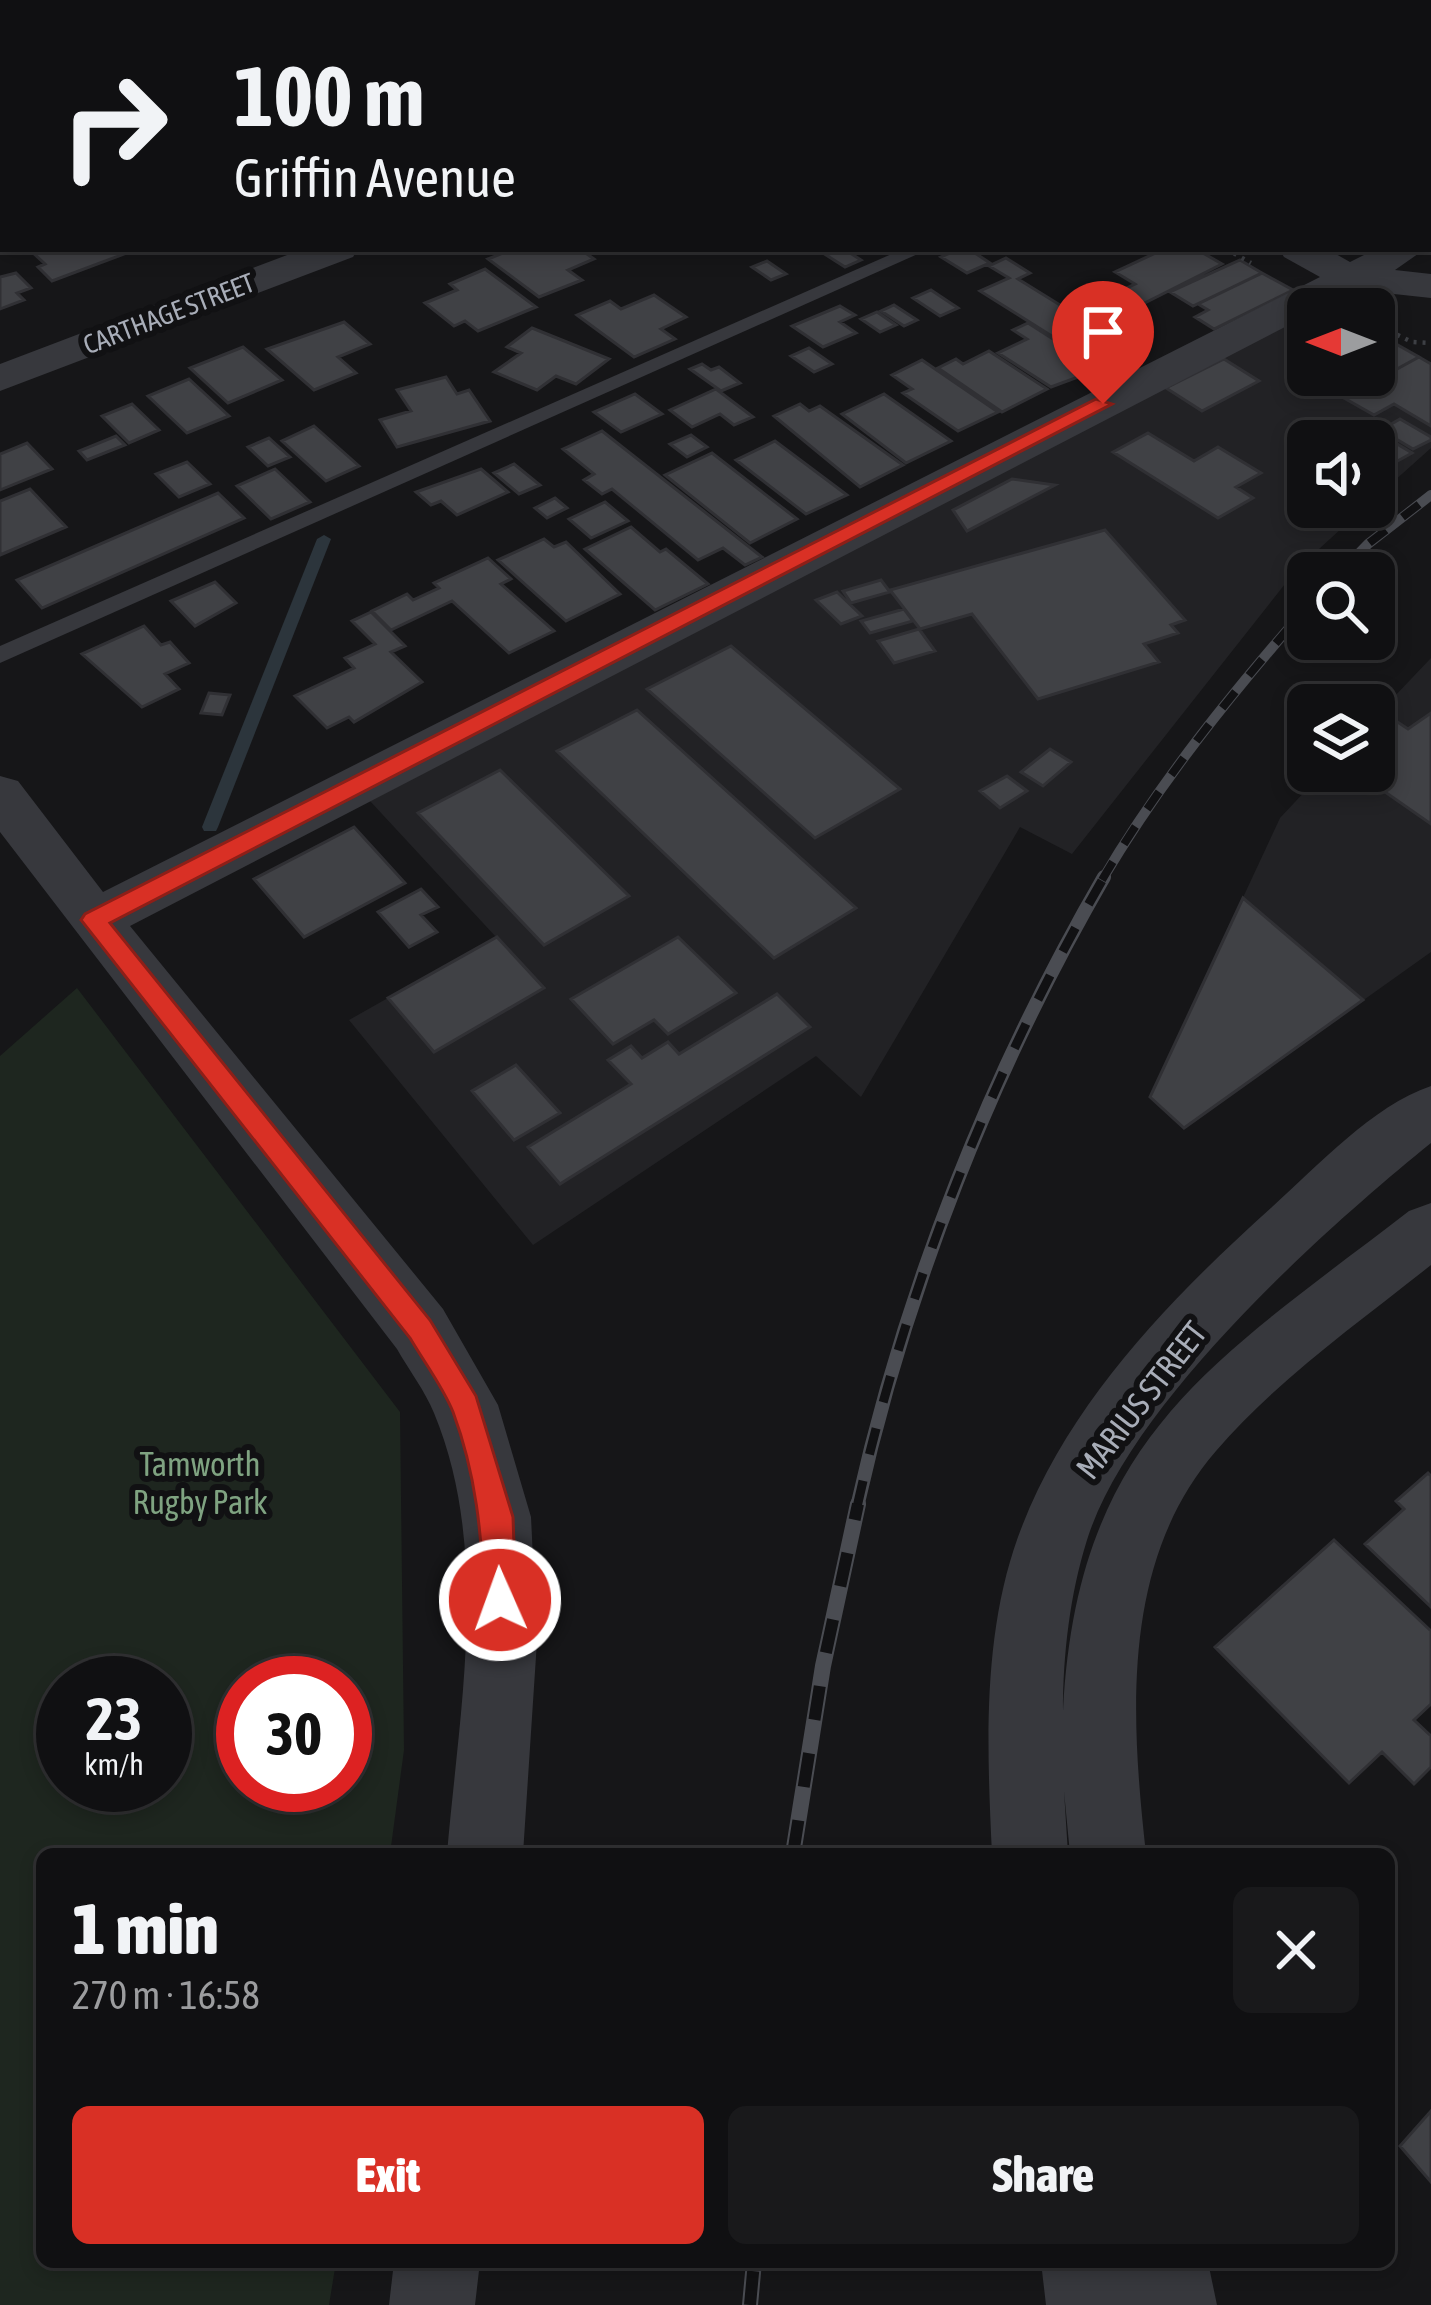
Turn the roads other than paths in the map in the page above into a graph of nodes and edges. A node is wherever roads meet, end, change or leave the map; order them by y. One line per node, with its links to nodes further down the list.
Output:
1 (331, 252): 7 (street, CARTHAGE STREET)
2 (913, 252): 8 (lane)
3 (1303, 252): 5 (street)
4 (1400, 252): 5 (street)
5 (1349, 277): 6 (street); 10 (street)
6 (1431, 286)
7 (0, 378)
8 (0, 655)
9 (0, 794): 10 (street)
10 (94, 920): 13 (street)
11 (1431, 1111): 14 (street, MARIUS STREET)
12 (1431, 1228): 15 (street, MARIUS STREET)
13 (485, 1848)
14 (1030, 1848)
15 (1107, 1848)
16 (436, 2268): 19 (street)
17 (1085, 2268): 20 (street)
18 (1166, 2268): 21 (street)
19 (432, 2305)
20 (1089, 2305)
21 (1174, 2305)

